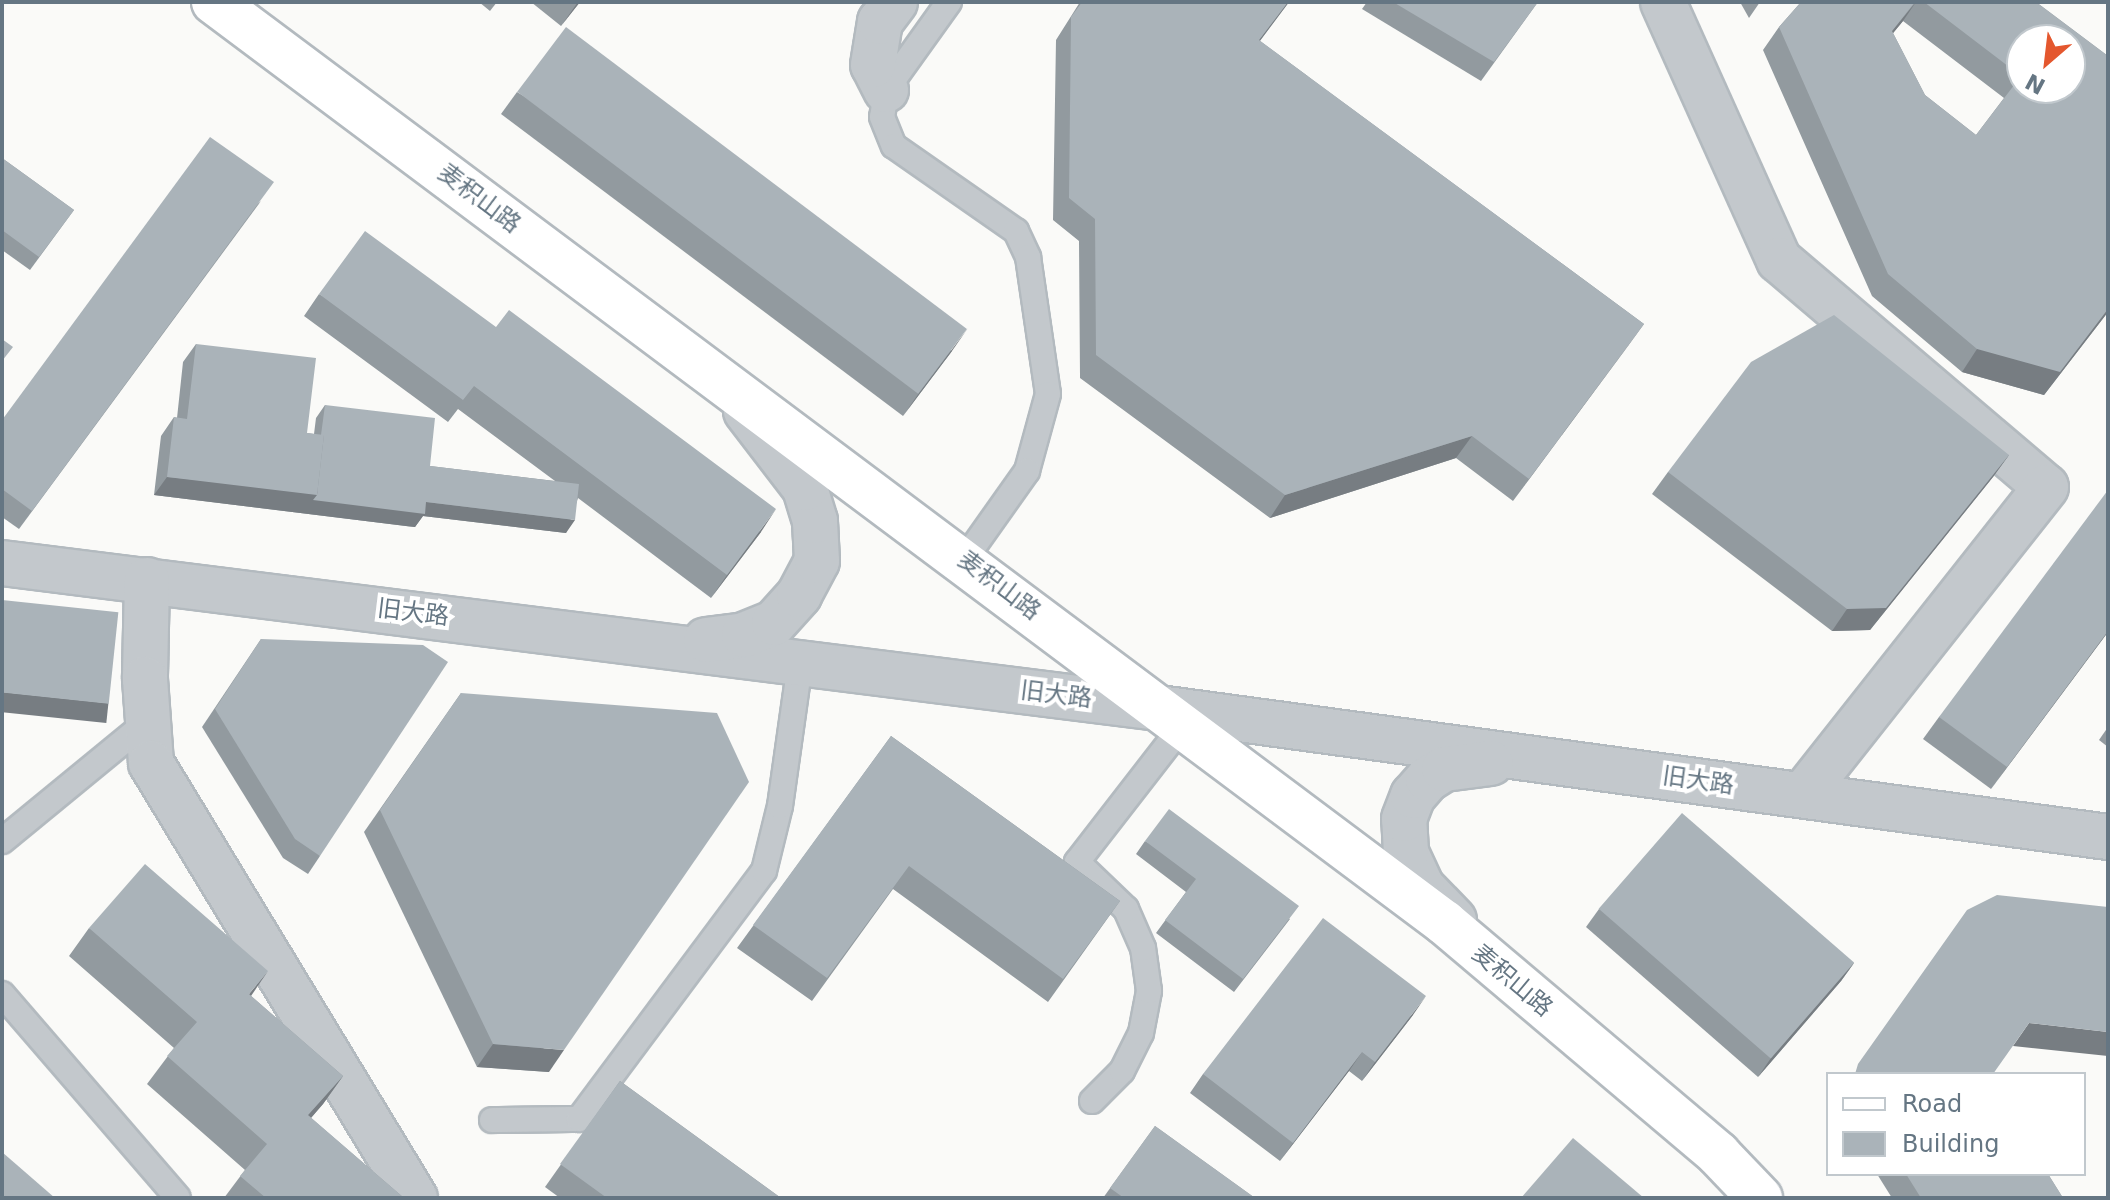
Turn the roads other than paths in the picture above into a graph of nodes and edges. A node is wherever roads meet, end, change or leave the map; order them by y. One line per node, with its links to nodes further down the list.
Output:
1 (214, 2): 6 (street, 麦积山路)
2 (895, 2): 5 (street)
3 (949, 2): 5 (lane)
4 (1663, 2): 15 (street)
5 (886, 90): 7 (lane)
6 (677, 346): 7 (street, 麦积山路); 10 (street)
7 (964, 560): 12 (street, 麦积山路)
8 (2, 563): 9 (street, 旧大路)
9 (147, 580): 10 (street, 旧大路); 13 (street)
10 (612, 638): 11 (street, 旧大路)
11 (800, 663): 12 (street, 旧大路); 21 (lane)
12 (1175, 717): 14 (street, 旧大路); 19 (street, 麦积山路); 20 (lane)
13 (148, 721): 17 (lane); 23 (street)
14 (1549, 761): 15 (street, 旧大路); 19 (street)
15 (1803, 795): 16 (street, 旧大路)
16 (2108, 837)
17 (2, 841)
18 (2, 994): 22 (lane)
19 (1529, 995): 24 (street, 麦积山路)
20 (1092, 1101)
21 (492, 1120)
22 (178, 1198)
23 (415, 1198)
24 (1760, 1198)

